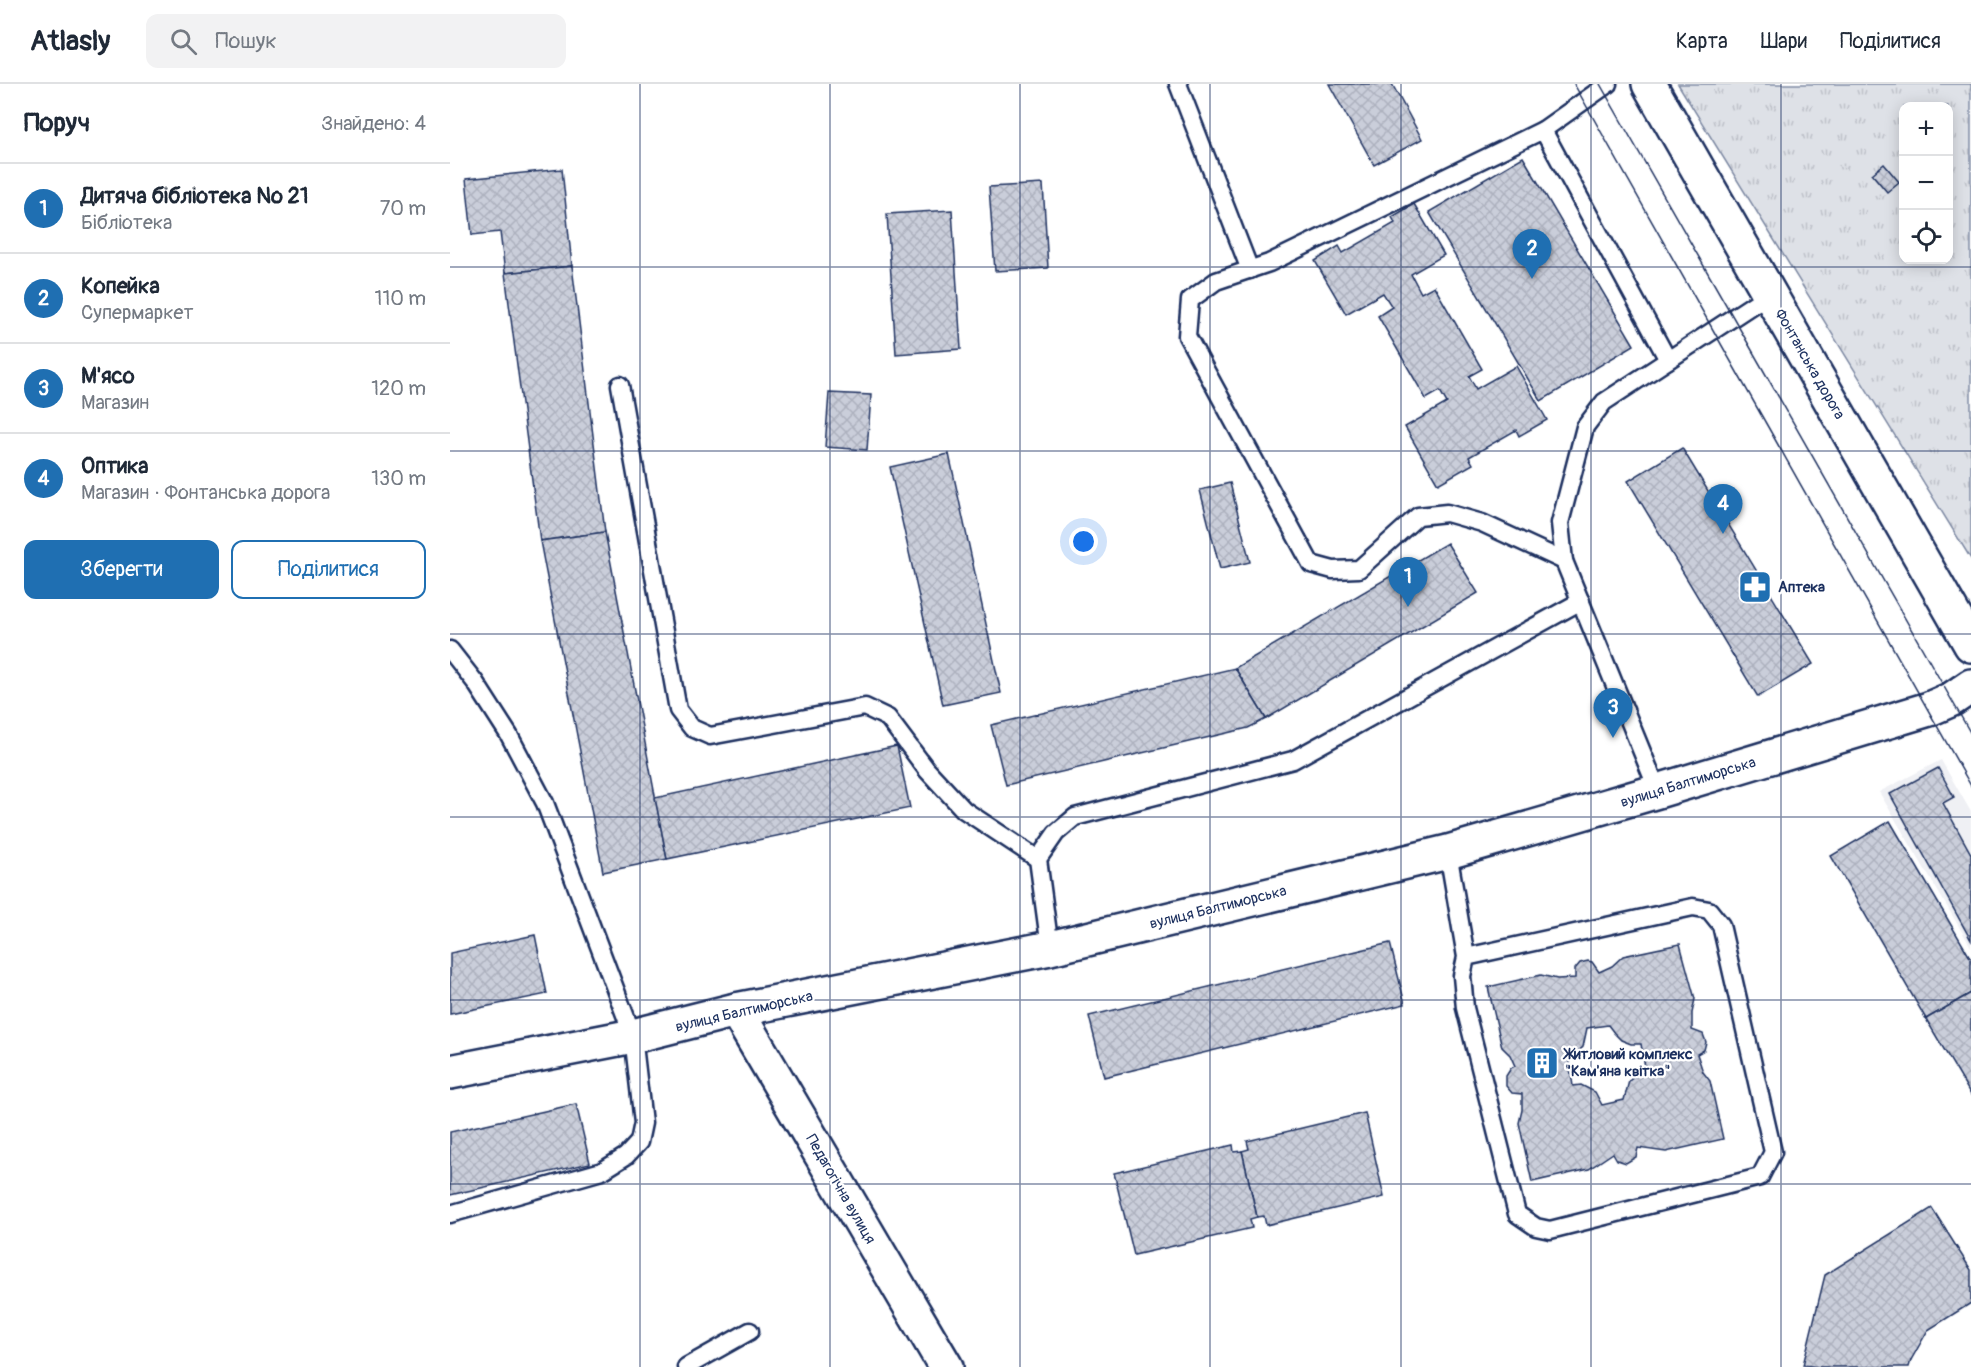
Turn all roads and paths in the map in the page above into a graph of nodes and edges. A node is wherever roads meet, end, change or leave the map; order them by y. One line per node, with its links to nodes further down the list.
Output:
1 (1178, 84): 5 (lane)
2 (1608, 84): 4 (lane)
3 (1649, 84): 6 (main road, Фонтанська дорога)
4 (1543, 130): 5 (lane); 7 (lane)
5 (1250, 270): 9 (lane)
6 (1769, 294): 7 (lane); 11 (main road, Фонтанська дорога)
7 (1668, 360): 9 (lane)
8 (620, 385): 16 (lane)
9 (1564, 561): 10 (lane)
10 (1581, 601): 14 (lane); 16 (lane)
11 (1971, 645)
12 (450, 650): 20 (lane)
13 (1971, 686): 14 (main road, вулиця Балтиморська)
14 (1658, 791): 15 (main road, вулиця Балтиморська)
15 (1448, 852): 17 (main road, вулиця Балтиморська); 18 (lane)
16 (1038, 859): 17 (lane)
17 (1050, 948): 19 (main road, вулиця Балтиморська)
18 (1466, 957): 18 (lane)
19 (736, 1010): 20 (main road, вулиця Балтиморська); 25 (main road, Педагогічна вулиця)
20 (633, 1036): 21 (main road, вулиця Балтиморська); 22 (lane)
21 (450, 1072)
22 (450, 1214)
23 (750, 1332): 24 (lane)
24 (686, 1367)
25 (946, 1367)

